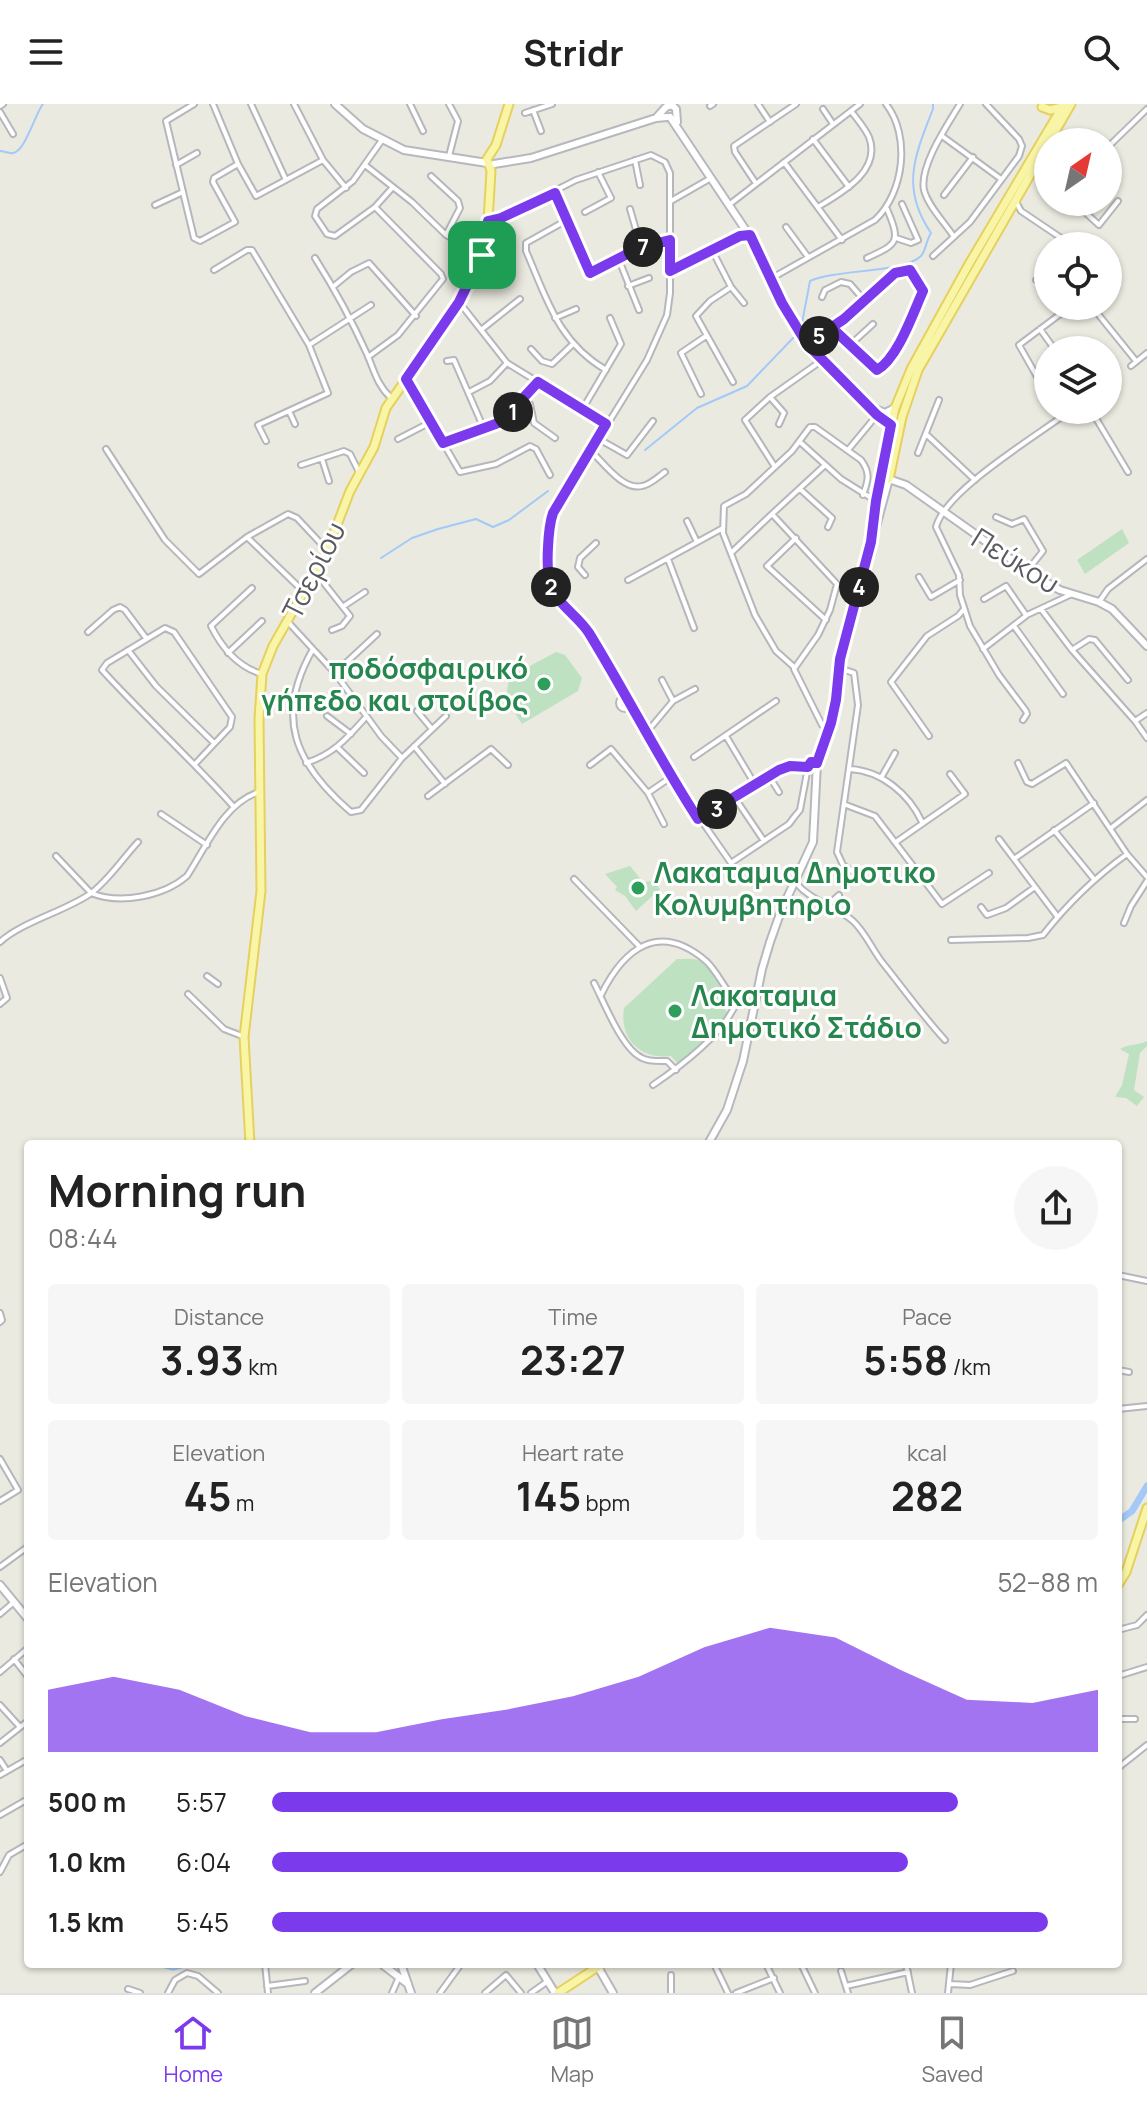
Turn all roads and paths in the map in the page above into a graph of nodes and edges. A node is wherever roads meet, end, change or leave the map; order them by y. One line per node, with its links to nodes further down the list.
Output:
1 (194, 104): 43 (street)
2 (213, 104): 42 (street)
3 (251, 104): 49 (street)
4 (294, 104): 38 (street)
5 (335, 104): 34 (main road)
6 (410, 104): 28 (street)
7 (449, 104): 36 (street)
8 (508, 104): 41 (main road, Τσερίου)
9 (552, 104): 22 (street)
10 (758, 104): 26 (street)
11 (796, 104): 26 (street)
12 (860, 104): 23 (street)
13 (886, 104): 66 (street)
14 (960, 104): 32 (street)
15 (986, 104): 48 (street)
16 (1040, 105): 17 (main road); 25 (street)
17 (1066, 105): 25 (main road)
18 (1, 107): 31 (street)
19 (671, 109): 41 (main road); 47 (main road)
20 (823, 109): 27 (street)
21 (1147, 109): 30 (street)
22 (533, 110): 24 (street); 29 (street)
23 (851, 111): 27 (street); 53 (street)
24 (525, 113)
25 (1057, 120): 58 (main road); 143 (main road)
26 (770, 122): 50 (street)
27 (833, 124): 33 (street)
28 (423, 131)
29 (541, 131)
30 (1122, 133)
31 (13, 134)
32 (942, 135): 37 (street); 80 (street)
33 (813, 139): 40 (street); 53 (street)
34 (382, 140): 36 (main road); 44 (street)
35 (197, 153): 43 (street)
36 (449, 156): 41 (main road)
37 (973, 157): 48 (street); 57 (street)
38 (323, 160): 49 (street); 54 (street)
39 (635, 160): 45 (street); 51 (street); 59 (street)
40 (783, 161): 50 (street); 64 (street)
41 (493, 162): 73 (main road, Τσερίου)
42 (238, 164): 49 (street); 55 (street)
43 (176, 165): 55 (street)
44 (365, 165): 52 (street); 54 (street)
45 (598, 172): 56 (street); 68 (street)
46 (431, 176): 77 (street)
47 (712, 177): 59 (street); 60 (main road)
48 (1001, 179): 80 (street)
49 (286, 180)
50 (755, 182): 60 (street)
51 (640, 185)
52 (393, 187): 63 (street); 77 (street)
53 (849, 187): 64 (street)
54 (346, 188): 63 (street)
55 (183, 192): 62 (street)
56 (555, 193): 72 (street); 73 (street)
57 (944, 195)
58 (1016, 198): 67 (street); 69 (main road)
59 (671, 201): 82 (street)
60 (730, 204): 75 (main road)
61 (902, 204): 81 (street)
62 (155, 205)
63 (375, 207): 107 (street)
64 (818, 207): 83 (street)
65 (630, 209): 84 (street)
66 (887, 209): 81 (street); 83 (street)
67 (1021, 211): 69 (street); 76 (street)
68 (585, 212)
69 (1007, 213): 154 (main road)
70 (1089, 216): 71 (street)
71 (1106, 216)
72 (567, 220): 91 (street); 108 (street)
73 (488, 221): 86 (main road, Τσερίου)
74 (786, 227): 88 (street)
75 (745, 228): 78 (main road); 79 (street)
76 (1052, 232)
77 (446, 235): 86 (street)
78 (750, 235): 79 (street); 95 (main road)
79 (740, 236): 85 (street)
80 (954, 237): 87 (street)
81 (896, 238): 90 (street)
82 (670, 240): 84 (street); 93 (street)
83 (842, 240): 88 (street)
84 (641, 247): 91 (street)
85 (712, 250): 93 (street); 98 (street)
86 (482, 255): 102 (main road, Τσερίου)
87 (933, 256)
88 (808, 257): 95 (street)
89 (315, 258): 96 (street)
90 (867, 258)
91 (619, 260): 97 (street)
92 (214, 270): 120 (street)
93 (670, 271): 150 (street)
94 (649, 278): 97 (street)
95 (771, 279): 119 (main road)
96 (333, 286): 107 (street); 110 (street)
97 (628, 286): 106 (street)
98 (731, 287): 103 (street); 117 (street)
99 (822, 297): 101 (street)
100 (520, 299): 116 (street)
101 (864, 300): 114 (street); 122 (street)
102 (459, 302): 116 (street); 133 (main road, Τσερίου)
103 (744, 303)
104 (371, 305): 110 (street)
105 (576, 309): 108 (street)
106 (639, 310)
107 (416, 316): 125 (street)
108 (555, 318): 121 (street)
109 (610, 318): 131 (street)
110 (350, 320): 120 (street); 125 (street)
111 (1052, 320): 115 (street)
112 (1103, 320): 128 (street)
113 (873, 324): 122 (street)
114 (832, 328): 119 (street); 122 (street)
115 (1040, 329): 118 (street); 132 (street)
116 (481, 330): 129 (street)
117 (706, 336): 135 (street); 137 (street)
118 (1045, 336)
119 (807, 344): 127 (main road)
120 (309, 345): 145 (street)
121 (572, 345): 123 (street); 131 (street)
122 (850, 345)
123 (531, 349)
124 (1147, 353): 128 (street)
125 (368, 357): 139 (street)
126 (447, 361): 136 (street)
127 (821, 361): 138 (street); 142 (main road)
128 (1136, 361): 130 (street)
129 (507, 363): 134 (street); 136 (street)
130 (1131, 366)
131 (606, 370): 144 (street)
132 (1034, 371)
133 (406, 379): 139 (main road, Τσερίου); 148 (street)
134 (538, 382): 140 (street); 144 (street)
135 (733, 382)
136 (469, 392): 155 (street)
137 (701, 394)
138 (770, 397): 151 (street); 171 (street)
139 (391, 398): 174 (main road, Τσερίου)
140 (524, 399): 155 (street); 157 (street)
141 (939, 400): 156 (street)
142 (866, 403): 143 (main road); 146 (main road)
143 (895, 408): 154 (main road)
144 (582, 410): 150 (street)
145 (289, 411): 149 (street); 160 (street)
146 (877, 415): 154 (main road); 165 (street)
147 (653, 421): 158 (street)
148 (431, 422): 159 (street); 162 (street)
149 (295, 424)
150 (606, 424): 158 (street)
151 (779, 424)
152 (1052, 424): 177 (street)
153 (1099, 424): 173 (street)
154 (895, 426): 168 (main road); 176 (main road)
155 (484, 429): 162 (street)
156 (926, 434): 166 (street); 177 (street)
157 (555, 438)
158 (597, 438): 164 (street)
159 (398, 439)
160 (266, 441)
161 (800, 442): 165 (street); 170 (street); 171 (street)
162 (443, 443): 175 (street)
163 (106, 449): 190 (street)
164 (590, 450): 172 (street); 250 (street)
165 (848, 450): 182 (street)
166 (918, 453)
167 (322, 459): 169 (street); 174 (street); 178 (street)
168 (893, 462): 176 (main road); 179 (main road)
169 (301, 465)
170 (824, 466): 180 (street); 182 (street)
171 (775, 467): 189 (street)
172 (665, 472)
173 (1128, 472)
174 (360, 474): 195 (main road, Τσερίου)
175 (550, 475)
176 (885, 478): 179 (main road, Πεύκου); 181 (main road); 183 (main road)
177 (975, 480): 184 (street)
178 (329, 481)
179 (906, 485): 181 (main road); 184 (main road, Πεύκου)
180 (800, 489): 185 (street); 188 (street)
181 (886, 493): 193 (main road)
182 (863, 495): 183 (street)
183 (876, 501): 193 (main road)
184 (942, 512): 200 (main road, Πεύκου); 205 (street)
185 (772, 514): 191 (street); 196 (street)
186 (996, 517): 200 (street)
187 (687, 521): 192 (street)
188 (828, 527)
189 (723, 528): 192 (street); 196 (street)
190 (247, 537): 195 (street); 208 (street)
191 (796, 538): 216 (street); 216 (street)
192 (697, 542): 197 (street)
193 (871, 542): 232 (main road)
194 (596, 543): 202 (street)
195 (327, 551): 201 (main road, Τσερίου)
196 (731, 553): 231 (street)
197 (668, 558): 204 (street); 220 (street)
198 (1144, 561): 199 (street); 211 (street)
199 (1147, 570)
200 (1027, 571): 209 (main road, Πεύκου)
201 (316, 573): 208 (main road, Τσερίου); 212 (street)
202 (585, 575)
203 (919, 577): 205 (street)
204 (628, 580)
205 (960, 580): 213 (street)
206 (252, 588): 230 (street)
207 (365, 592): 212 (street)
208 (305, 593): 218 (main road, Τσερίου)
209 (1073, 594): 211 (main road, Πεύκου); 214 (street)
210 (984, 599): 215 (street)
211 (1099, 602): 225 (main road, Πεύκου)
212 (344, 606): 221 (street)
213 (964, 609): 227 (street); 253 (street)
214 (1041, 609): 215 (street); 229 (street)
215 (1027, 615): 219 (street)
216 (826, 620): 231 (street)
217 (262, 621): 230 (street)
218 (287, 621): 226 (street); 234 (main road, Τσερίου)
219 (1014, 626): 227 (street); 238 (street)
220 (694, 628)
221 (332, 630)
222 (88, 632): 224 (street)
223 (377, 634): 233 (street)
224 (146, 639): 228 (street); 255 (street)
225 (1147, 646)
226 (313, 649): 233 (street); 261 (street)
227 (983, 649): 246 (street)
228 (128, 650): 255 (street); 264 (street)
229 (1072, 650): 236 (street); 247 (street)
230 (228, 653): 234 (street)
231 (794, 667): 249 (street)
232 (839, 668): 249 (main road); 268 (street)
233 (335, 673): 245 (street)
234 (262, 674): 276 (main road, Τσερίου)
235 (662, 680): 239 (street)
236 (1128, 680)
237 (695, 689): 239 (street)
238 (1063, 694)
239 (673, 701): 250 (street)
240 (776, 701): 252 (street)
241 (417, 711): 248 (street)
242 (1147, 713): 247 (street)
243 (327, 716): 251 (street)
244 (446, 716): 248 (street)
245 (367, 717): 251 (street); 260 (street)
246 (1023, 720)
247 (1135, 721): 254 (street)
248 (432, 729): 256 (street)
249 (828, 730): 262 (main road)
250 (647, 732): 272 (street)
251 (351, 734): 257 (street)
252 (726, 736): 259 (street); 274 (street)
253 (929, 736)
254 (1147, 738)
255 (214, 743): 264 (street)
256 (414, 746): 260 (street); 275 (street)
257 (338, 748): 261 (street); 269 (street)
258 (895, 753): 273 (street)
259 (694, 757)
260 (402, 758): 261 (street)
261 (306, 763)
262 (817, 763): 267 (street); 304 (main road)
263 (1018, 763): 282 (street)
264 (195, 764): 284 (street)
265 (508, 765): 275 (street)
266 (590, 765): 278 (street)
267 (808, 767): 271 (street); 292 (street)
268 (849, 769): 273 (street); 283 (street)
269 (364, 773)
270 (950, 774): 287 (street)
271 (769, 776): 274 (street); 277 (street)
272 (671, 777): 278 (street); 286 (street)
273 (881, 778): 287 (street)
274 (754, 783): 280 (street)
275 (445, 784): 279 (street)
276 (261, 791): 284 (street); 324 (main road, Τσερίου)
277 (779, 792)
278 (648, 793): 288 (street)
279 (428, 796)
280 (735, 798): 286 (street); 292 (street)
281 (1147, 800): 289 (street)
282 (1094, 803): 289 (street); 290 (street)
283 (845, 805): 294 (street); 300 (street)
284 (233, 806): 295 (street)
285 (161, 814): 295 (street)
286 (698, 819): 292 (street)
287 (922, 822): 294 (street)
288 (664, 824)
289 (1111, 828): 296 (street)
290 (1054, 830): 298 (street); 301 (street)
291 (999, 839): 298 (street)
292 (764, 841)
293 (138, 842): 306 (street)
294 (896, 842): 299 (street)
295 (207, 845): 306 (street)
296 (1127, 854): 301 (street); 303 (street)
297 (56, 856): 306 (street)
298 (1014, 859): 305 (street)
299 (989, 873)
300 (860, 876)
301 (1093, 878): 310 (street)
302 (574, 879): 314 (street)
303 (1147, 879): 311 (street)
304 (796, 883): 308 (street); 323 (main road)
305 (1035, 887): 309 (street); 310 (street)
306 (91, 893): 313 (street)
307 (839, 895): 308 (street)
308 (827, 906): 325 (street)
309 (981, 907)
310 (1057, 916): 312 (street)
311 (1124, 923)
312 (951, 940)
313 (0, 942)
314 (640, 947): 320 (street); 321 (street)
315 (207, 976): 318 (street)
316 (0, 978): 322 (street)
317 (594, 983): 320 (street)
318 (218, 984)
319 (188, 994): 324 (street)
320 (601, 995): 326 (street)
321 (737, 1001): 323 (street); 326 (street)
322 (0, 1004)
323 (754, 1006): 329 (main road)
324 (244, 1037): 328 (main road, Τσερίου)
325 (945, 1040)
326 (676, 1070): 327 (street)
327 (653, 1085)
328 (250, 1140)
329 (710, 1140)
330 (1122, 1276): 331 (street)
331 (1147, 1281)
332 (0, 1313): 333 (street)
333 (0, 1322)
334 (1122, 1371): 335 (street)
335 (1129, 1372)
336 (1145, 1406): 337 (street)
337 (1122, 1409)
338 (0, 1459): 339 (street)
339 (0, 1501)
340 (1147, 1508): 343 (main road)
341 (24, 1549): 342 (street)
342 (0, 1567)
343 (1122, 1578)
344 (0, 1585): 345 (main road)
345 (14, 1602): 346 (street); 347 (main road)
346 (0, 1614)
347 (24, 1614)
348 (1147, 1615): 349 (street)
349 (1122, 1630)
350 (24, 1651): 351 (street)
351 (14, 1659): 353 (street); 354 (street)
352 (1147, 1667): 355 (street)
353 (0, 1672)
354 (24, 1672)
355 (1122, 1675)
356 (0, 1705): 360 (street)
357 (1122, 1719): 358 (street)
358 (1135, 1719)
359 (24, 1724): 360 (street)
360 (20, 1727): 361 (street)
361 (0, 1743)
362 (1147, 1745): 365 (street)
363 (0, 1760): 366 (street)
364 (24, 1761): 366 (street)
365 (1122, 1765)
366 (7, 1771): 367 (street)
367 (0, 1775)
368 (24, 1801): 369 (street)
369 (0, 1815)
370 (24, 1846): 371 (street)
371 (0, 1872)
372 (265, 1968): 396 (street)
373 (347, 1968): 403 (main road)
374 (386, 1968): 389 (main road)
375 (401, 1968): 393 (main road)
376 (458, 1968): 406 (street)
377 (540, 1968): 392 (main road)
378 (595, 1968): 410 (main road)
379 (601, 1968): 411 (main road)
380 (716, 1968): 413 (street)
381 (768, 1968): 390 (street)
382 (803, 1968): 416 (street)
383 (907, 1968): 387 (street)
384 (951, 1968): 394 (street)
385 (841, 1971): 397 (street)
386 (1013, 1971): 395 (street)
387 (908, 1972): 397 (street); 418 (street)
388 (671, 1975): 412 (street)
389 (399, 1976): 393 (main road); 404 (street)
390 (774, 1978): 414 (street); 415 (street)
391 (305, 1981): 396 (street)
392 (548, 1981): 409 (street); 410 (main road)
393 (408, 1984): 405 (main road)
394 (950, 1984): 395 (street); 419 (street)
395 (970, 1985): 420 (street)
396 (267, 1986): 402 (street)
397 (846, 1986): 417 (street)
398 (128, 1989): 399 (street)
399 (140, 1993)
400 (168, 1993): 401 (street)
401 (218, 1993)
402 (268, 1993)
403 (315, 1993)
404 (392, 1993)
405 (411, 1993)
406 (440, 1993)
407 (485, 1993): 408 (street)
408 (521, 1993)
409 (531, 1993)
410 (557, 1993)
411 (613, 1993)
412 (671, 1993)
413 (728, 1993)
414 (736, 1993)
415 (780, 1993)
416 (815, 1993)
417 (848, 1993)
418 (912, 1993)
419 (948, 1993)
420 (972, 1993)

